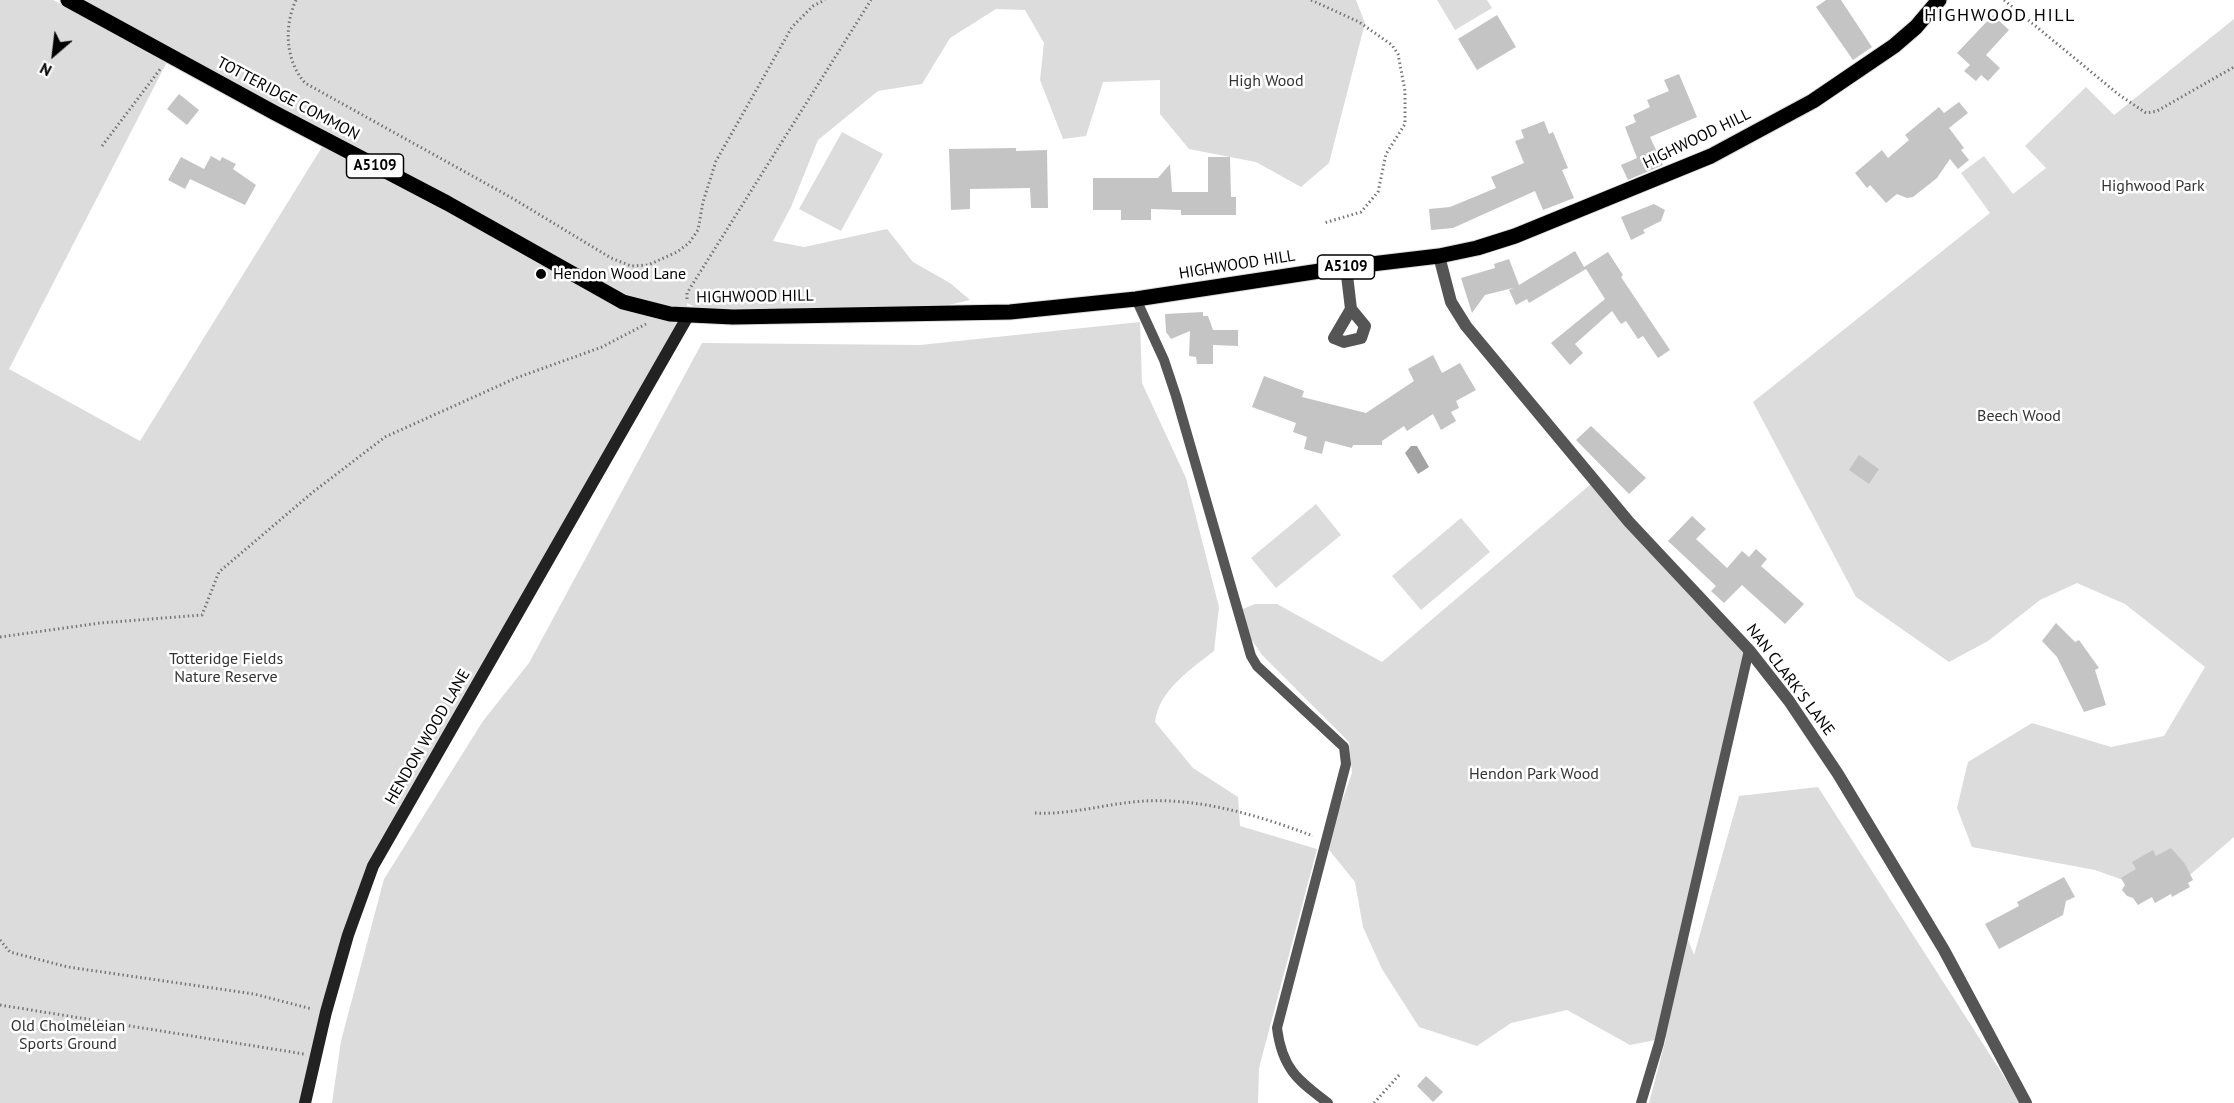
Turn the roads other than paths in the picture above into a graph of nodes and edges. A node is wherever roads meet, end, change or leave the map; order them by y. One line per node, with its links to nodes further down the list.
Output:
1 (68, 0): 7 (main road, TOTTERIDGE COMMON / A5109)
2 (1939, 0): 3 (main road, HIGHWOOD HILL / A5109)
3 (1440, 256): 4 (main road, HIGHWOOD HILL / A5109); 8 (street, NAN CLARK'S LANE)
4 (1346, 267): 5 (main road, HIGHWOOD HILL / A5109); 6 (street)
5 (1136, 299): 7 (main road, HIGHWOOD HILL / A5109); 10 (lane)
6 (1352, 309)
7 (687, 316): 9 (main road, HENDON WOOD LANE)
8 (1749, 650): 11 (lane); 12 (street, NAN CLARK'S LANE)
9 (305, 1103)
10 (1328, 1103)
11 (1641, 1103)
12 (2026, 1103)

